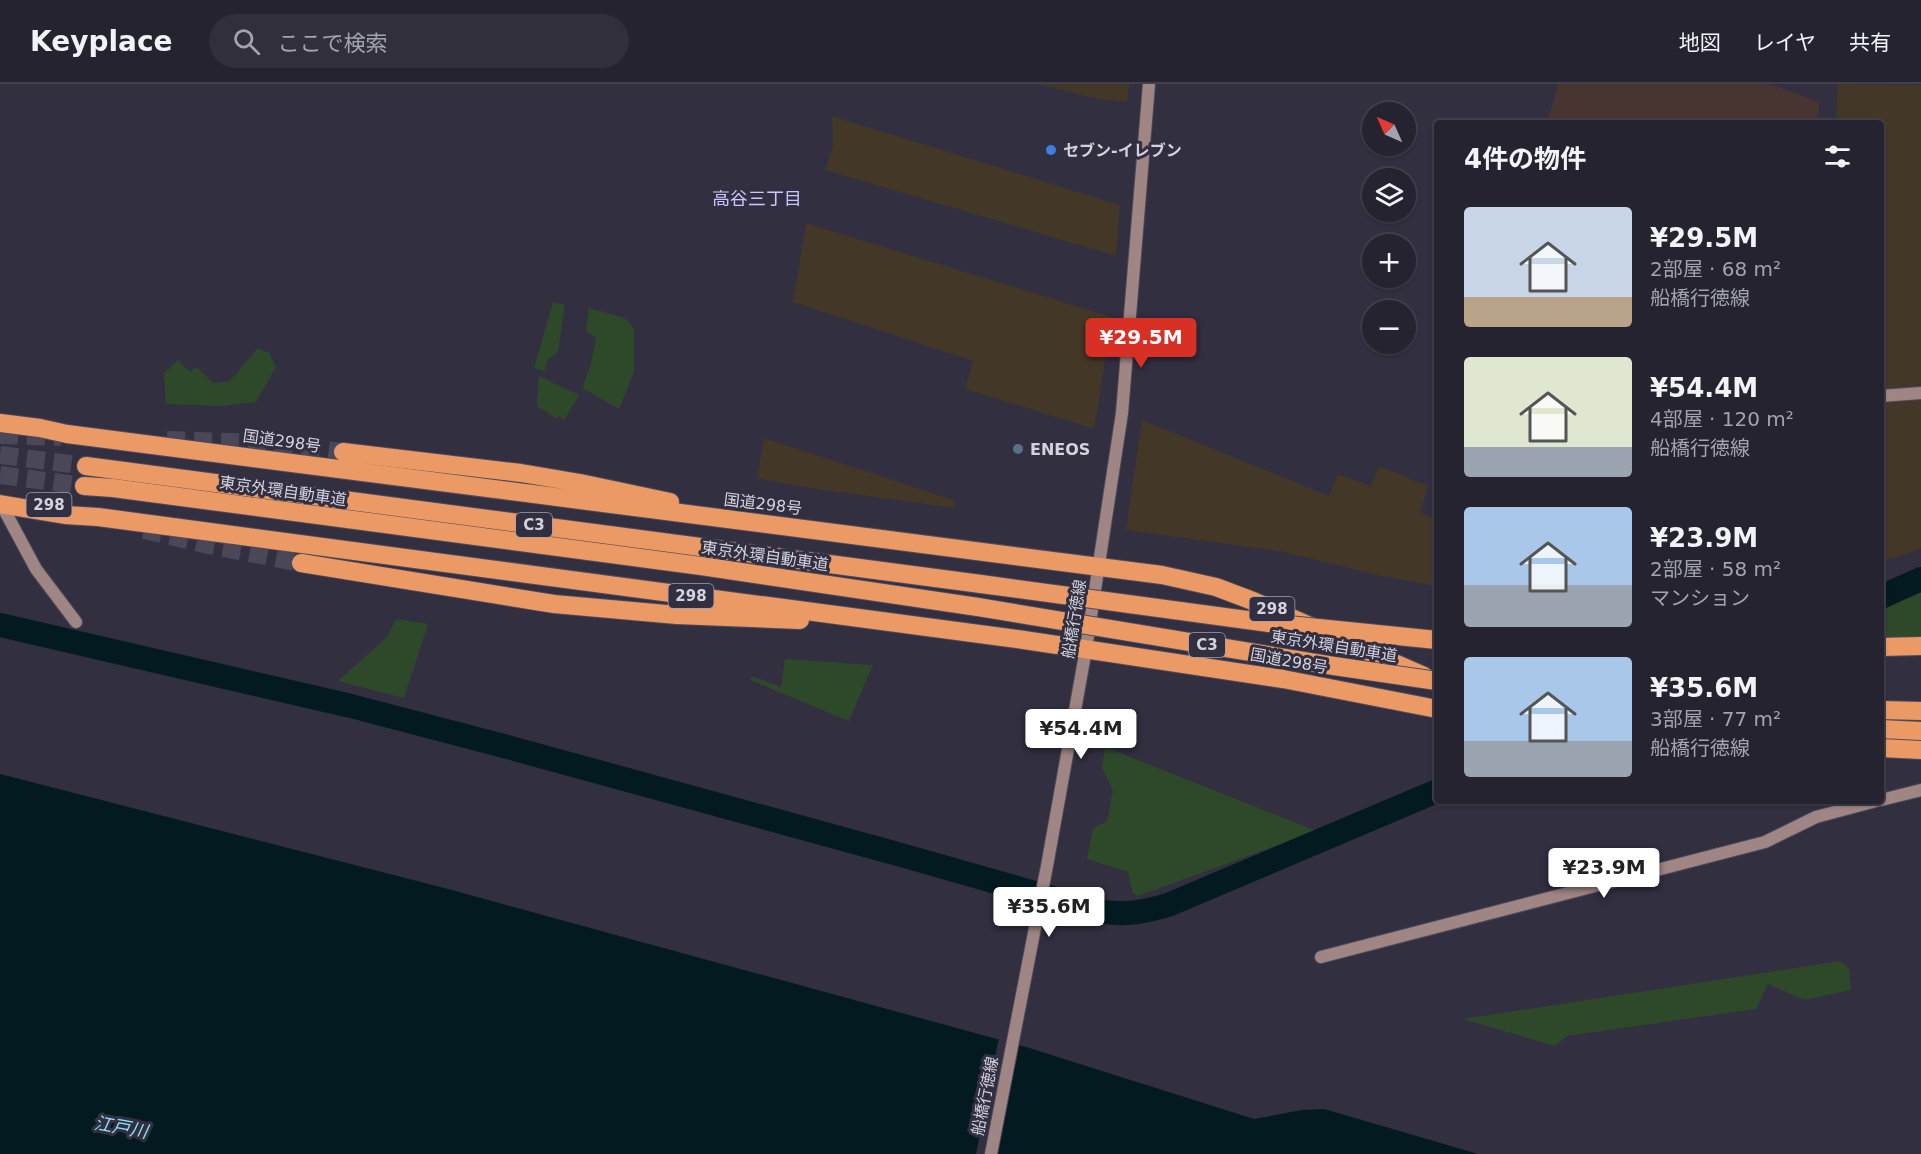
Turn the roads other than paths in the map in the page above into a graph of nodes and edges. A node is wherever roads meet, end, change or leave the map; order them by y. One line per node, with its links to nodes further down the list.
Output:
1 (1149, 84): 15 (main road, 船橋行徳線)
2 (1921, 393): 3 (main road)
3 (1884, 396)
4 (0, 423): 6 (highway, 国道298号 / 298)
5 (0, 432): 6 (highway, 国道298号 / 298)
6 (67, 434): 13 (highway, 国道298号 / 298)
7 (343, 452): 13 (highway)
8 (86, 465): 18 (highway, 東京外環自動車道 / C3, bridge)
9 (84, 486): 23 (highway, 東京外環自動車道 / C3, bridge)
10 (0, 495): 12 (highway, 国道298号 / 298)
11 (0, 503): 12 (highway, 国道298号 / 298); 17 (main road)
12 (98, 517): 16 (highway, 国道298号 / 298)
13 (759, 524): 15 (highway, 国道298号 / 298)
14 (301, 563): 16 (highway)
15 (1099, 566): 21 (main road, 船橋行徳線); 22 (highway, 国道298号 / 298)
16 (877, 620): 21 (highway, 国道298号 / 298)
17 (76, 622)
18 (1434, 640)
19 (1921, 646): 20 (highway)
20 (1884, 647)
21 (1086, 649): 24 (highway, 国道298号 / 298); 35 (main road, 船橋行徳線)
22 (1434, 680)
23 (1434, 681)
24 (1434, 709)
25 (1884, 710): 26 (highway)
26 (1921, 711)
27 (1884, 729): 28 (highway)
28 (1921, 731)
29 (1884, 748): 30 (highway)
30 (1921, 750)
31 (1921, 790): 32 (main road)
32 (1884, 799)
33 (1865, 804): 34 (main road)
34 (1321, 957)
35 (990, 1154)

